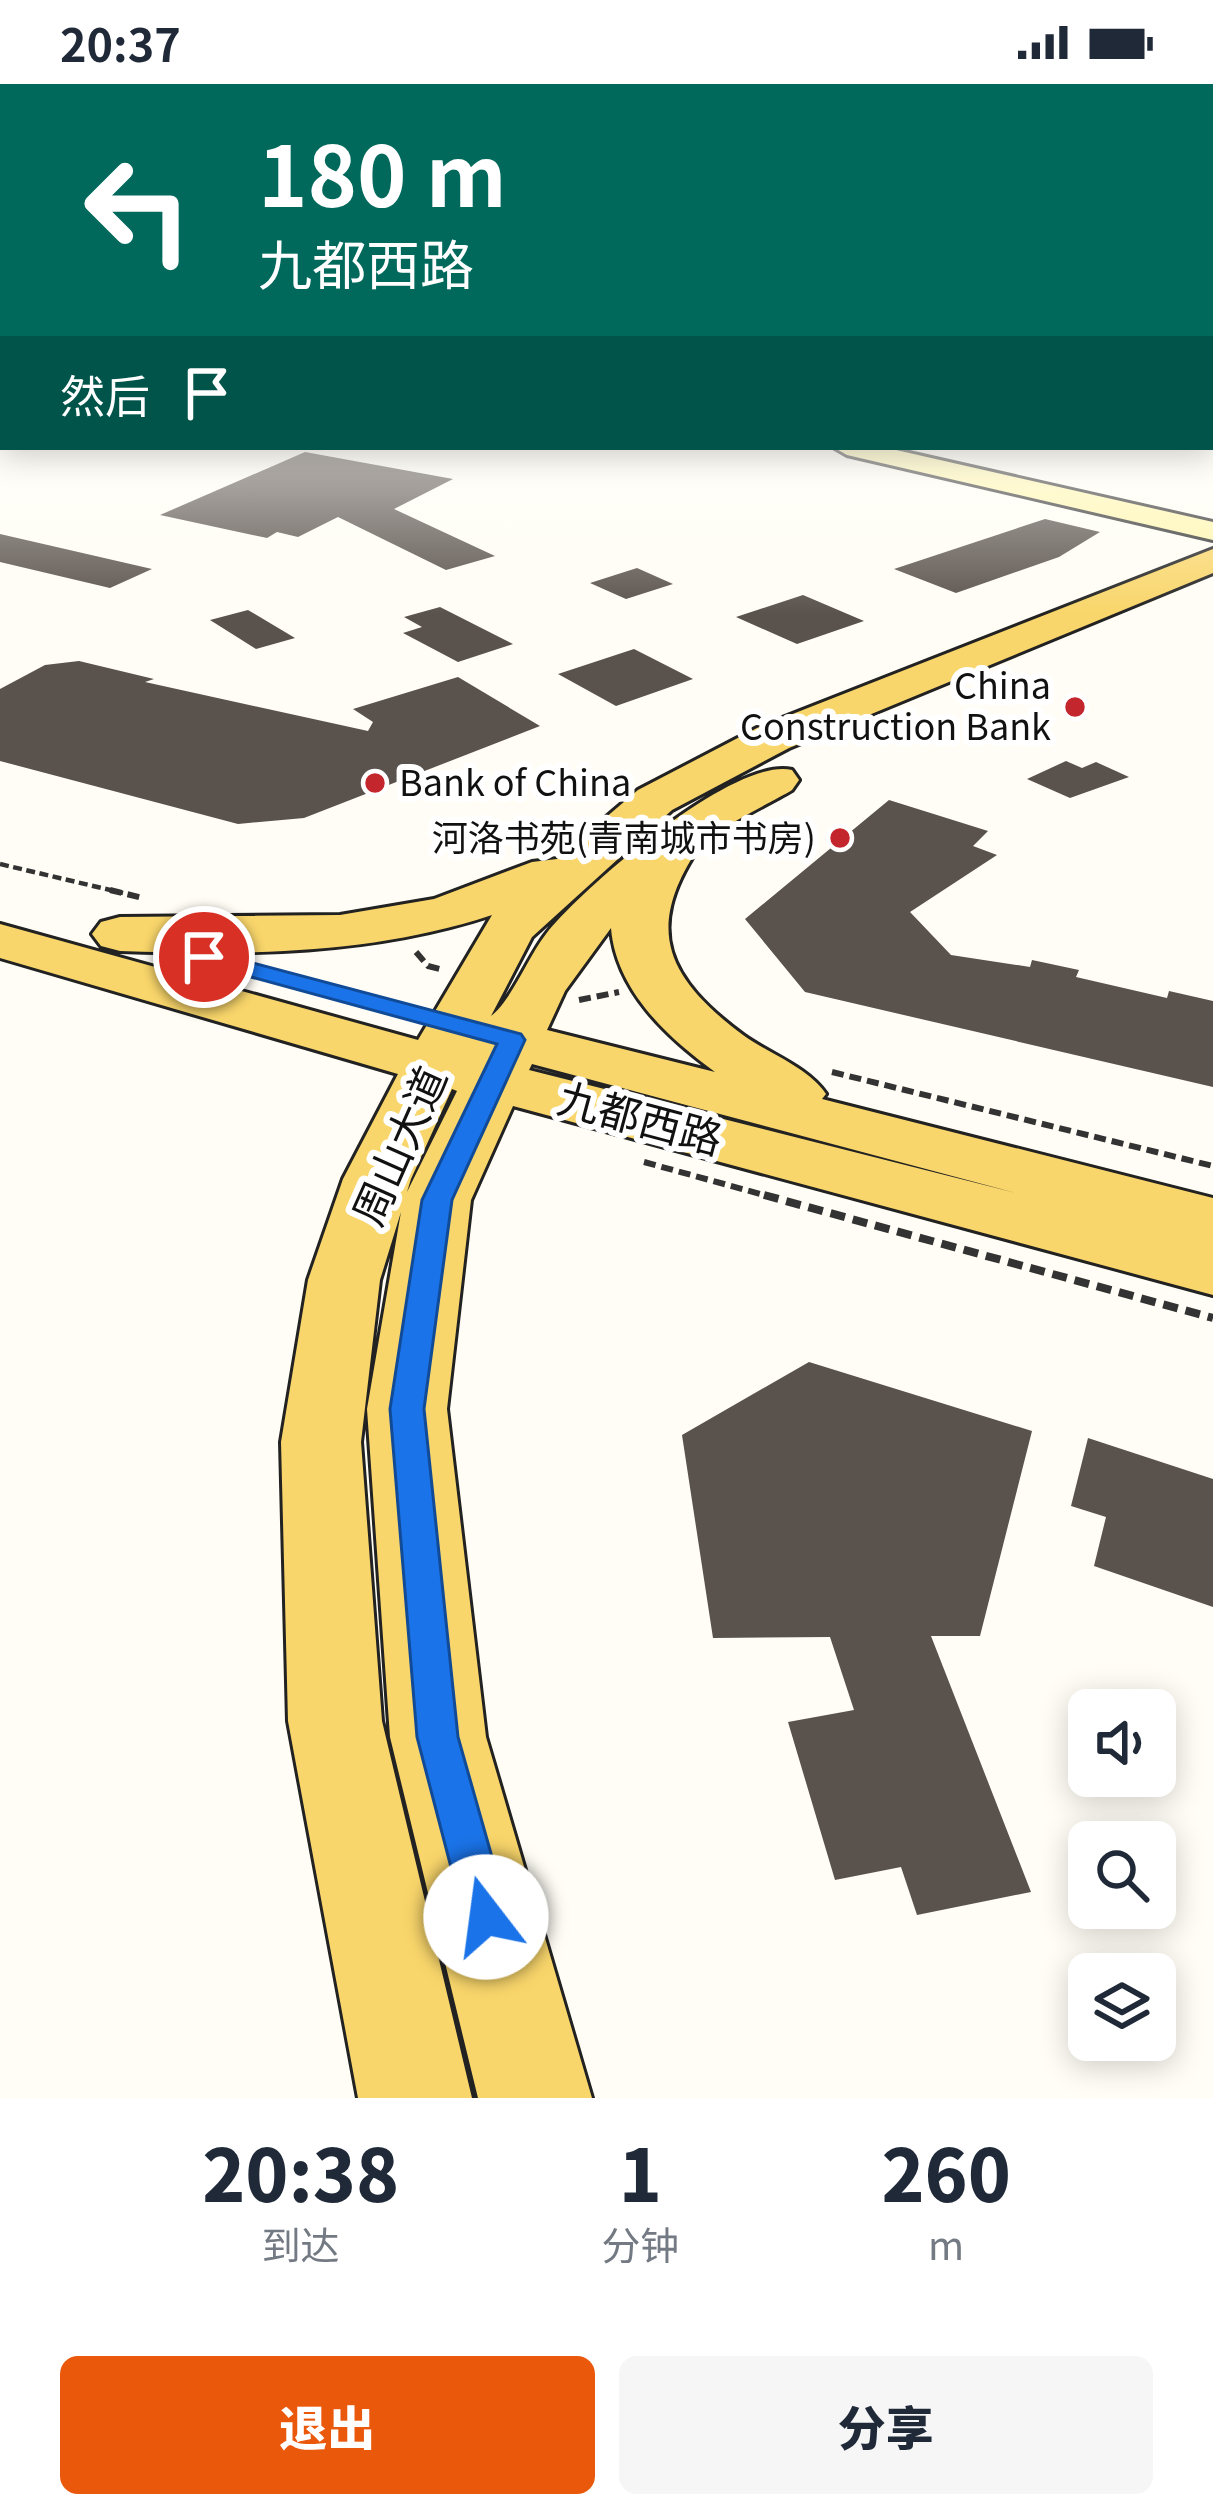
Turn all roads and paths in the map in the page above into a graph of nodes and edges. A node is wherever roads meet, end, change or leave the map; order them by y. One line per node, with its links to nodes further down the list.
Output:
1 (861, 450): 3 (main road)
2 (889, 450): 3 (main road)
3 (1213, 528)
4 (1213, 560): 6 (main road, 周山大道)
5 (1213, 596): 7 (main road, 周山大道)
6 (616, 829): 11 (main road); 14 (main road, 周山大道)
7 (686, 834): 13 (main road); 14 (main road, 周山大道)
8 (0, 864): 10 (path)
9 (0, 904): 10 (main road, 九都西路)
10 (138, 918): 11 (main road); 14 (main road, 九都西路)
11 (393, 924): 14 (path)
12 (0, 940): 14 (main road, 九都西路)
13 (660, 984): 14 (path); 16 (main road)
14 (485, 1030): 16 (main road, 九都西路); 19 (main road, 九都西路); 20 (main road, 周山大道); 21 (main road, 周山大道)
15 (826, 1070): 17 (path)
16 (883, 1136): 18 (main road, 九都西路)
17 (1213, 1166)
18 (1213, 1222)
19 (1213, 1269)
20 (415, 2098)
21 (535, 2098)

